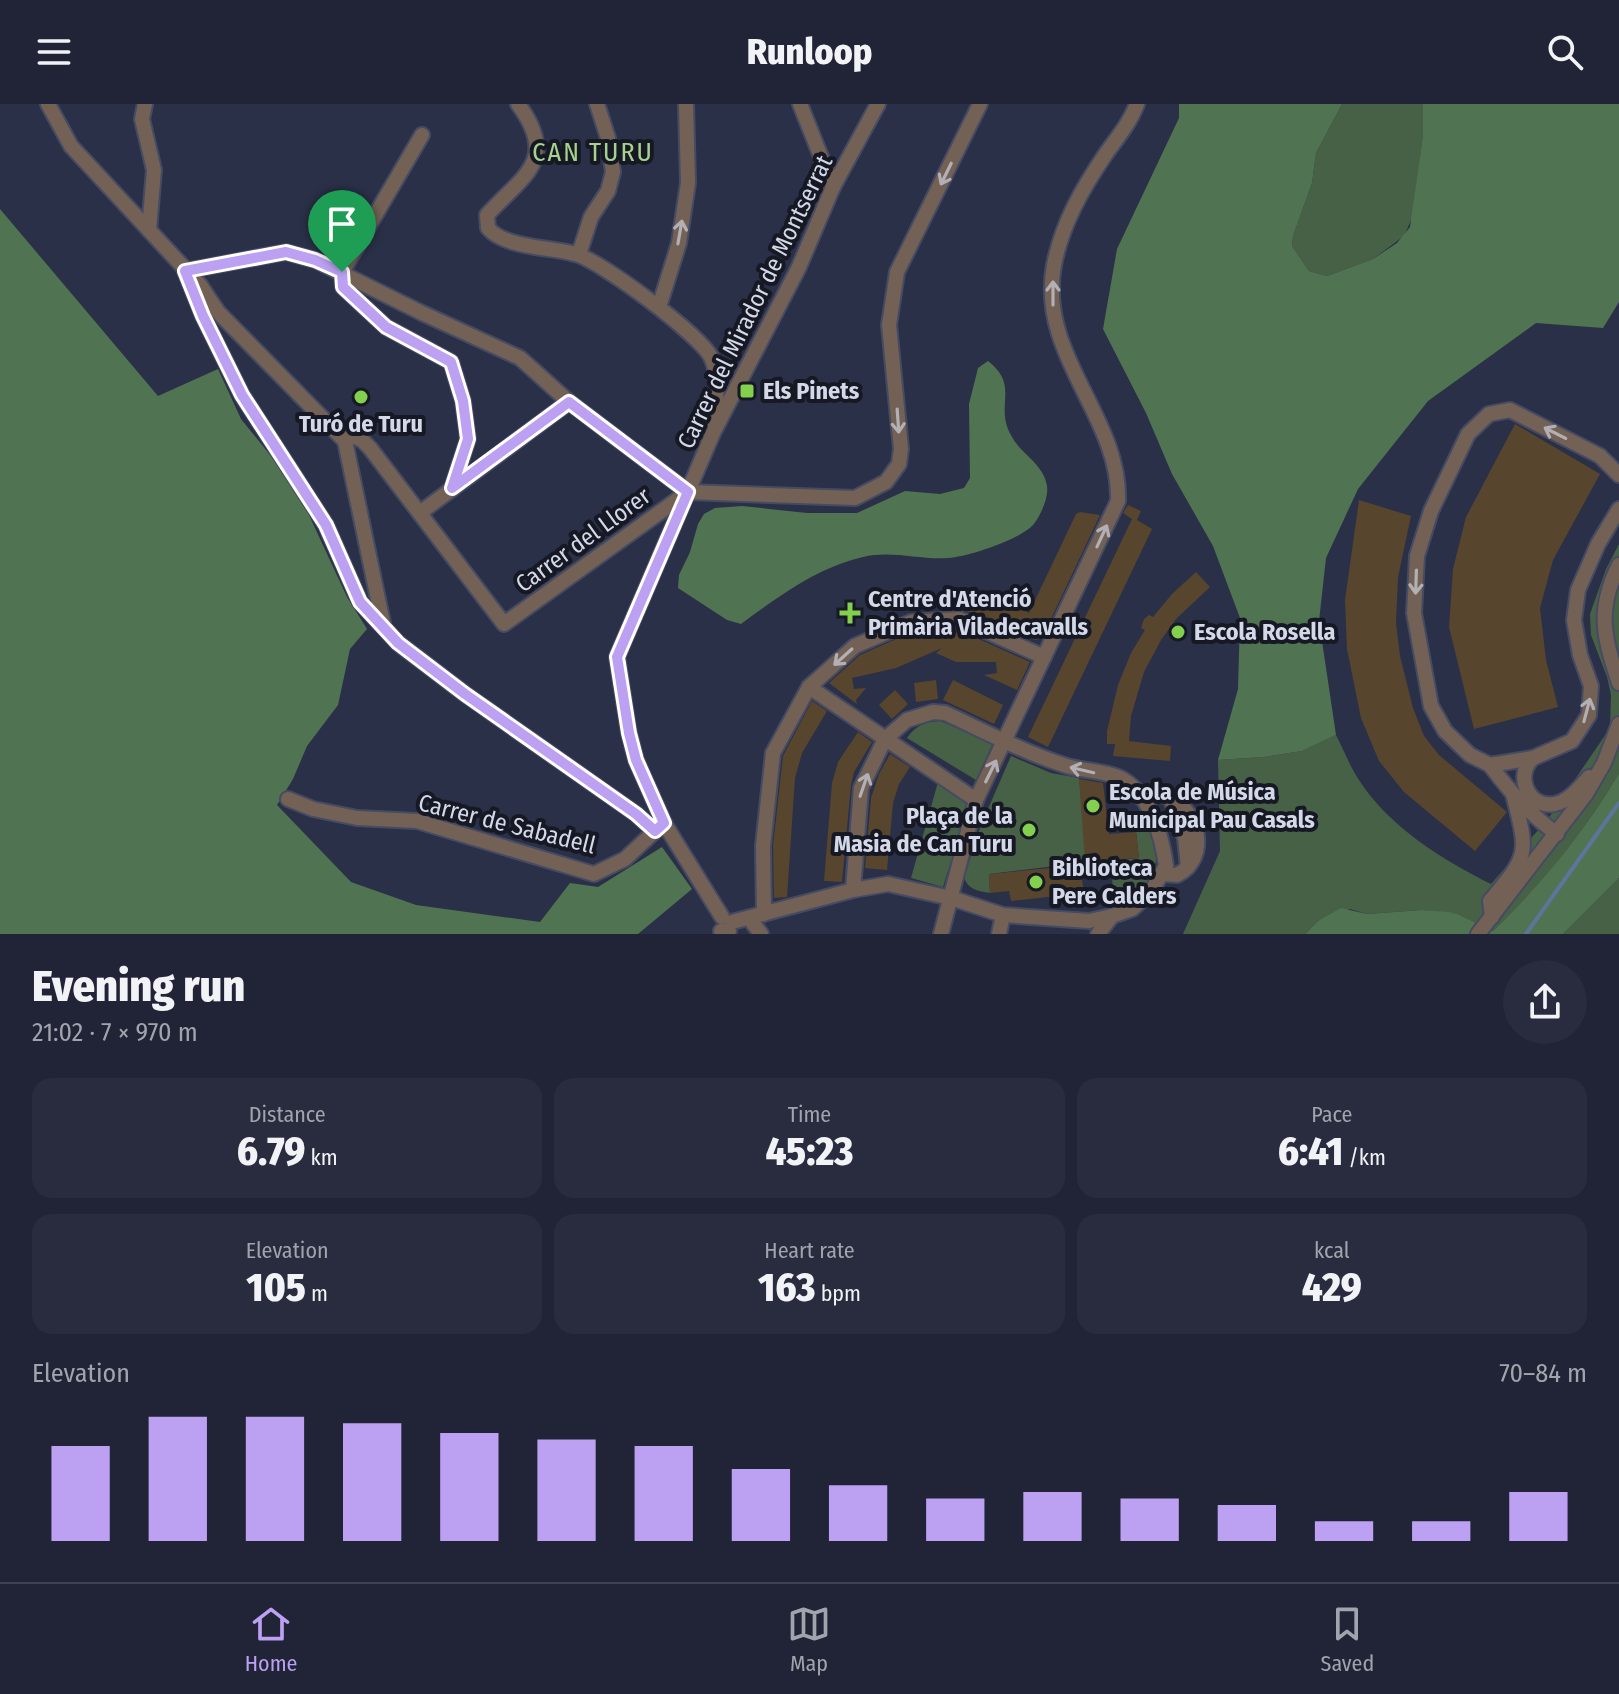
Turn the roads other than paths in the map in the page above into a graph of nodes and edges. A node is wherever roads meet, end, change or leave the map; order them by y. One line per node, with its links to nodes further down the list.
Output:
1 (48, 104): 12 (street)
2 (145, 104): 12 (street)
3 (518, 104): 13 (street)
4 (597, 104): 13 (street)
5 (686, 104): 16 (street, one-way to 5)
6 (800, 104): 11 (street)
7 (878, 104): 11 (street, Carrer del Mirador de Montserrat)
8 (980, 104): 22 (street, one-way to 22)
9 (1137, 104): 27 (street, one-way to 9)
10 (422, 135): 15 (street)
11 (833, 187): 18 (street, Carrer del Mirador de Montserrat)
12 (149, 230): 14 (street)
13 (579, 254): 16 (street)
14 (185, 271): 15 (street); 19 (street); 26 (street)
15 (342, 272): 17 (street); 21 (street)
16 (659, 307): 18 (street)
17 (569, 402): 21 (street); 22 (street)
18 (713, 433): 22 (street, Carrer del Mirador de Montserrat)
19 (345, 441): 24 (street); 26 (street)
20 (1619, 475): 35 (street, one-way to 35)
21 (452, 488): 24 (street)
22 (688, 492): 24 (street, Carrer del Llorer); 41 (street, Carrer del Mirador de Montserrat)
23 (1619, 509): 34 (street, one-way to 23)
24 (421, 512)
25 (1619, 565): 28 (street)
26 (384, 628): 41 (street)
27 (1044, 657): 29 (street, one-way to 29); 32 (street)
28 (1619, 683)
29 (809, 687): 31 (street); 47 (street)
30 (1619, 724): 33 (street)
31 (885, 739): 32 (street); 39 (street); 44 (street, one-way to 31)
32 (1005, 741): 37 (street, one-way to 32); 39 (street, one-way to 32)
33 (1613, 744): 40 (street); 42 (street)
34 (1533, 758): 35 (street); 40 (street)
35 (1490, 765): 36 (street)
36 (1513, 794): 42 (street); 49 (street)
37 (1140, 797): 43 (street); 43 (street)
38 (288, 799): 41 (street, Carrer de Sabadell)
39 (976, 800): 45 (street)
40 (1547, 804): 42 (street)
41 (660, 827): 50 (street, Carrer del Mirador de Montserrat)
42 (1558, 832): 49 (street)
43 (1162, 874): 48 (street)
44 (853, 890): 45 (street); 47 (street)
45 (951, 898): 46 (street); 52 (street)
46 (1003, 915): 48 (street); 53 (street)
47 (756, 916): 50 (street); 51 (street)
48 (1112, 916): 54 (street)
49 (1492, 917): 55 (street)
50 (726, 928)
51 (761, 934)
52 (941, 934)
53 (999, 934)
54 (1098, 934)
55 (1478, 934)

